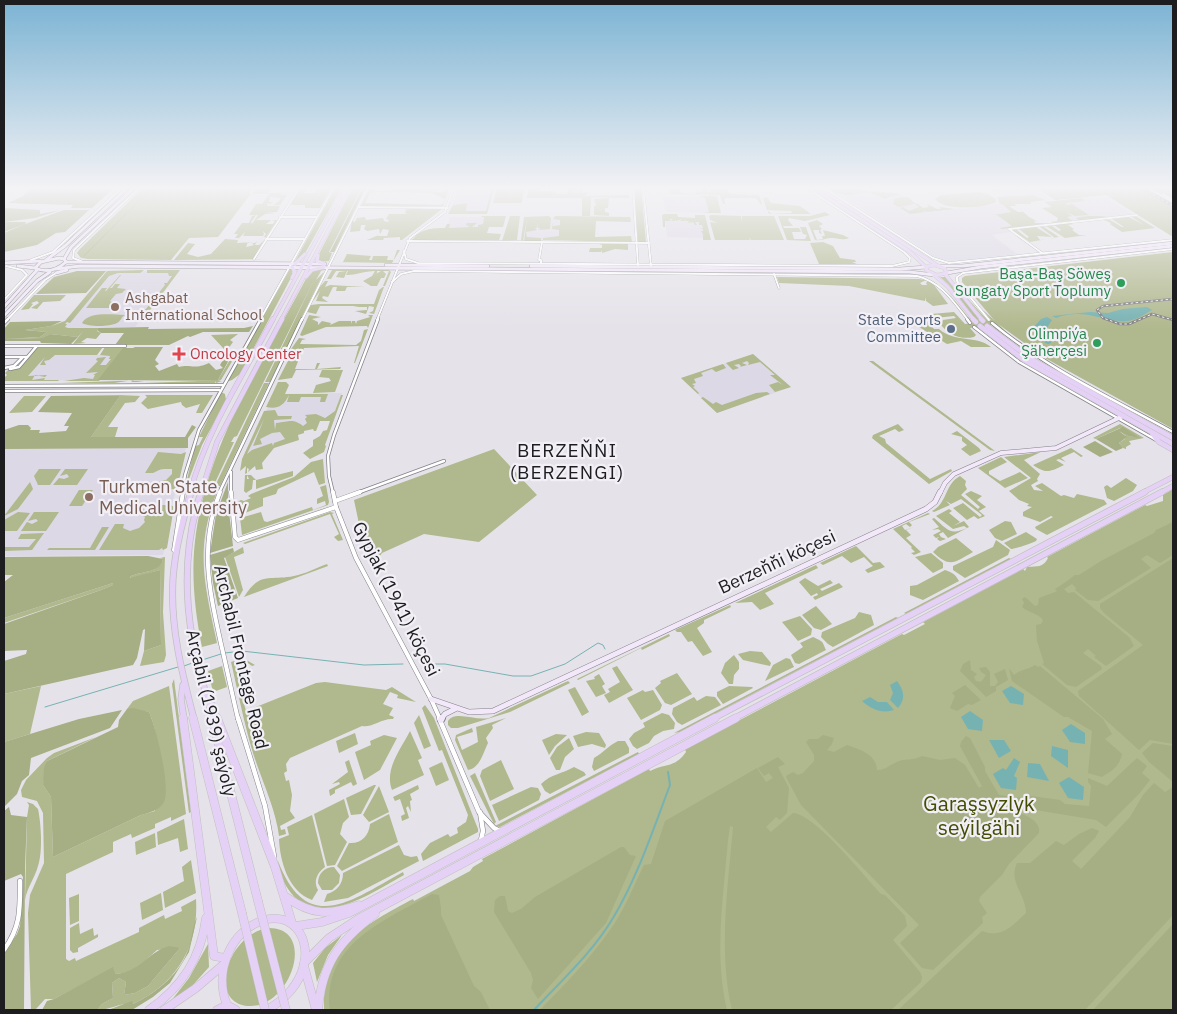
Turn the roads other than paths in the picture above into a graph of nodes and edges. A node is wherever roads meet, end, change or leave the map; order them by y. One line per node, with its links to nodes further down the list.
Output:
1 (72, 234): 46 (street)
2 (78, 234): 38 (main road)
3 (85, 234): 39 (main road)
4 (91, 234): 47 (street)
5 (269, 234): 23 (street)
6 (307, 234): 22 (street)
7 (318, 234): 50 (main road)
8 (318, 234): 51 (main road, Arçabil (1939) şaýoly)
9 (325, 234): 52 (main road, Arçabil (1939) şaýoly)
10 (326, 234): 53 (main road)
11 (343, 234): 53 (street, Archabil Frontage Road)
12 (417, 234): 25 (street, Gypjak (1941) köçesi)
13 (635, 234): 27 (street)
14 (647, 234): 28 (street)
15 (878, 234): 21 (street)
16 (883, 234): 24 (main road)
17 (894, 234): 20 (main road)
18 (894, 234): 20 (street)
19 (1016, 234): 34 (street)
20 (897, 236): 30 (main road); 31 (street)
21 (882, 237): 24 (main road); 33 (street)
22 (305, 239): 23 (street); 50 (street)
23 (266, 240): 37 (street)
24 (892, 240): 33 (main road)
25 (408, 241): 26 (street); 32 (street, Gypjak (1941) köçesi)
26 (542, 242): 27 (street); 43 (street)
27 (636, 243): 28 (street); 60 (street)
28 (648, 243): 61 (street)
29 (1173, 245): 34 (street); 35 (main road); 40 (main road)
30 (909, 246): 31 (main road); 57 (main road)
31 (920, 249): 42 (street)
32 (404, 250): 41 (street); 54 (street, Gypjak (1941) köçesi)
33 (904, 250): 56 (street); 62 (main road)
34 (1043, 254): 36 (street)
35 (1087, 257): 45 (main road); 58 (street)
36 (1007, 258): 40 (main road); 42 (street)
37 (254, 259)
38 (45, 260): 39 (main road); 46 (main road); 66 (main road)
39 (65, 260): 47 (main road); 72 (main road)
40 (1002, 261): 44 (main road)
41 (424, 262): 43 (street); 59 (main road)
42 (966, 262): 44 (main road)
43 (541, 263): 60 (street)
44 (977, 264): 57 (main road)
45 (1007, 264): 58 (main road); 63 (main road)
46 (4, 265): 66 (main road); 93 (street)
47 (93, 265): 50 (main road); 72 (main road)
48 (678, 265): 49 (street); 61 (street); 64 (main road)
49 (724, 265): 55 (street); 65 (main road)
50 (291, 266): 51 (main road); 90 (main road); 116 (street)
51 (302, 266): 52 (main road); 90 (main road, Arçabil (1939) şaýoly)
52 (309, 266): 53 (main road); 91 (main road, Arçabil (1939) şaýoly)
53 (326, 266): 54 (main road); 91 (main road); 131 (street, Archabil Frontage Road)
54 (397, 266): 59 (main road); 84 (street, Gypjak (1941) köçesi)
55 (846, 266): 56 (street); 71 (main road)
56 (892, 266): 73 (main road)
57 (938, 266): 62 (main road); 80 (main road)
58 (1017, 266): 74 (street)
59 (427, 267): 60 (main road); 67 (main road); 75 (main road)
60 (638, 267): 61 (main road); 61 (street); 70 (main road)
61 (651, 267): 64 (main road); 71 (main road)
62 (926, 267): 73 (main road); 83 (main road)
63 (981, 267): 74 (main road); 80 (main road)
64 (685, 268): 65 (main road)
65 (719, 268): 71 (main road)
66 (36, 269): 68 (main road); 93 (main road)
67 (455, 269): 69 (main road); 76 (main road)
68 (52, 270): 72 (main road); 94 (main road)
69 (588, 270): 70 (main road); 77 (main road)
70 (608, 270): 78 (main road)
71 (858, 270): 73 (main road); 81 (main road)
72 (56, 271): 92 (street)
73 (886, 271): 82 (main road); 83 (main road)
74 (976, 271): 88 (street)
75 (418, 272): 76 (street); 84 (street)
76 (460, 272): 77 (street)
77 (578, 273): 78 (street)
78 (616, 273): 79 (street)
79 (774, 274): 81 (street); 86 (street)
80 (946, 274): 83 (main road); 85 (main road)
81 (850, 275): 82 (street)
82 (897, 275): 89 (street)
83 (934, 275): 87 (main road)
84 (390, 284): 134 (street, Gypjak (1941) köçesi)
85 (954, 286): 88 (main road); 97 (main road)
86 (778, 288)
87 (948, 288): 89 (main road); 98 (main road)
88 (965, 291): 96 (street)
89 (945, 292): 100 (street)
90 (284, 298): 136 (main road, Arçabil (1939) şaýoly)
91 (292, 298): 137 (main road, Arçabil (1939) şaýoly)
92 (24, 301): 94 (street); 99 (street)
93 (4, 304)
94 (10, 309): 95 (main road)
95 (4, 316)
96 (988, 320)
97 (983, 321)
98 (976, 322)
99 (4, 323)
100 (970, 323)
101 (990, 324): 104 (street); 105 (main road)
102 (980, 326): 110 (main road)
103 (974, 327): 109 (street)
104 (1007, 337): 105 (main road); 120 (street)
105 (1009, 343): 122 (main road)
106 (4, 346): 107 (street)
107 (37, 346): 108 (street); 113 (street)
108 (125, 346)
109 (1003, 352): 110 (main road); 121 (street)
110 (1017, 356): 121 (main road)
111 (4, 357): 112 (street)
112 (23, 357): 113 (street); 114 (street)
113 (27, 357): 115 (street)
114 (4, 368)
115 (10, 369)
116 (222, 385): 117 (street); 118 (street)
117 (4, 386)
118 (220, 390): 119 (street); 136 (street)
119 (4, 391)
120 (1140, 415): 122 (main road); 125 (street)
121 (1121, 418): 124 (main road); 127 (street); 140 (main road, Berzeňňi köçesi)
122 (1148, 424): 123 (main road)
123 (1157, 429): 125 (main road); 126 (main road)
124 (1150, 431): 127 (main road); 128 (main road)
125 (1173, 432)
126 (1173, 438)
127 (1159, 442): 129 (main road)
128 (1173, 444)
129 (1173, 450)
130 (444, 461): 134 (street)
131 (232, 468): 135 (street); 146 (street, Archabil Frontage Road)
132 (1173, 477): 143 (main road)
133 (1173, 486): 147 (main road)
134 (335, 501): 135 (street, Gypjak (1941) köçesi)
135 (336, 507): 139 (street, Gypjak (1941) köçesi)
136 (172, 578): 138 (main road, Arçabil (1939) şaýoly)
137 (200, 674): 146 (main road); 162 (main road, Arçabil (1939) şaýoly, bridge)
138 (183, 680): 152 (main road); 161 (main road, Arçabil (1939) şaýoly, bridge)
139 (431, 699): 140 (main road, Berzeňňi köçesi); 141 (street, Gypjak (1941) köçesi)
140 (455, 709): 141 (main road)
141 (441, 720): 142 (street, Gypjak (1941) köçesi)
142 (480, 812): 143 (street, Gypjak (1941) köçesi); 144 (street)
143 (500, 831): 144 (main road)
144 (481, 841): 145 (main road)
145 (436, 866): 147 (main road); 150 (main road)
146 (275, 867): 149 (main road)
147 (440, 878): 151 (main road)
148 (20, 881): 154 (street)
149 (286, 897): 150 (main road); 153 (main road)
150 (374, 900): 153 (main road)
151 (387, 905): 156 (main road); 163 (main road)
152 (207, 907): 155 (main road); 158 (main road)
153 (294, 925): 155 (main road); 156 (main road)
154 (4, 950)
155 (224, 962): 157 (main road); 159 (main road)
156 (304, 964): 161 (main road); 163 (main road)
157 (230, 1008): 160 (main road)
158 (149, 1010)
159 (164, 1010)
160 (217, 1010)
161 (266, 1010)
162 (286, 1010)
163 (317, 1010)

